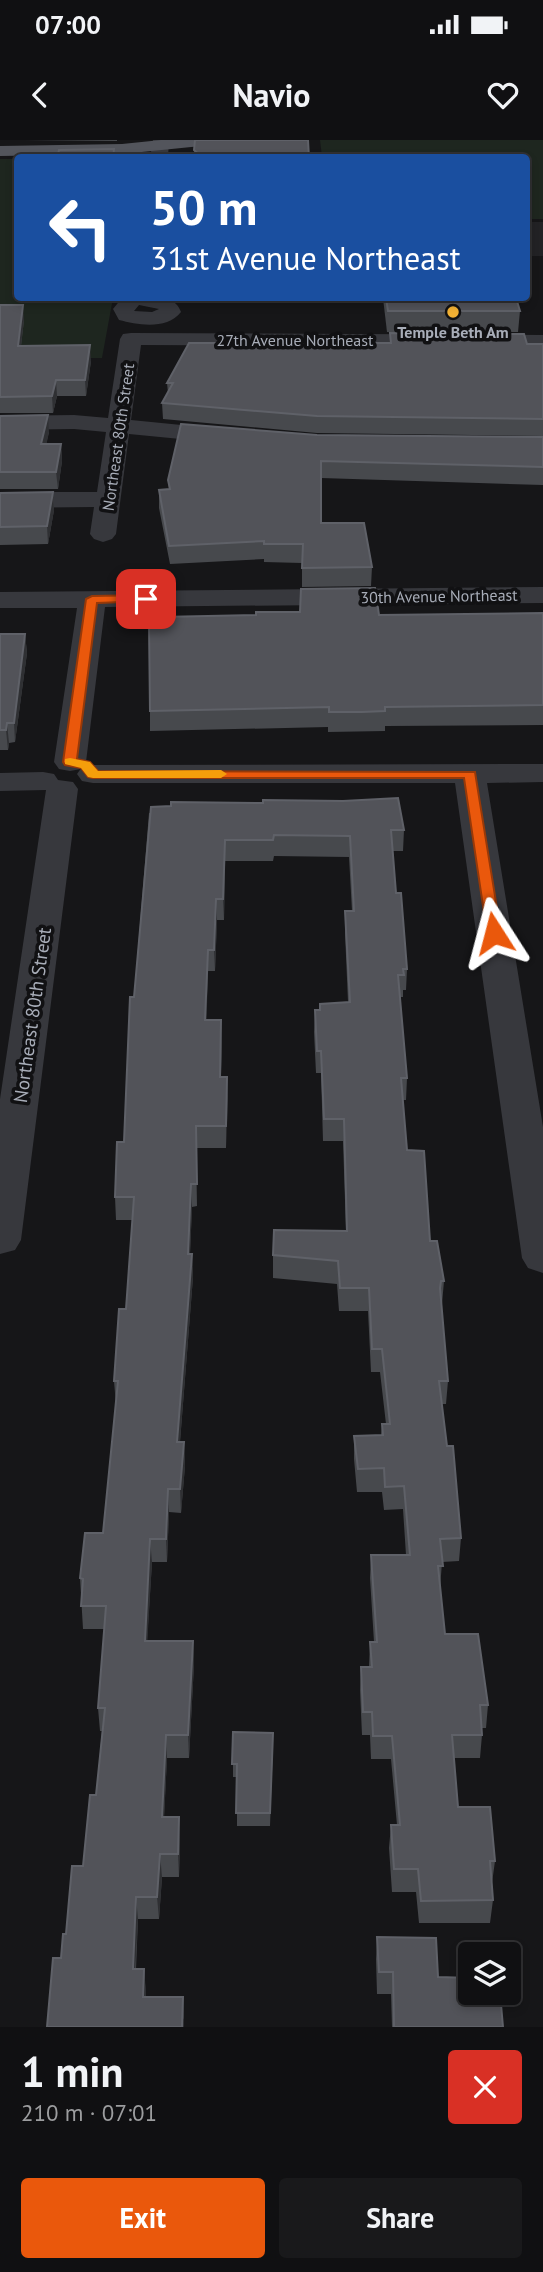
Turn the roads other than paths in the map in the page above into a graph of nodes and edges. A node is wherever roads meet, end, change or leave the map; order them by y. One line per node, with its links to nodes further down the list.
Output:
1 (211, 140): 2 (main road)
2 (160, 148): 3 (main road)
3 (0, 151)
4 (131, 339): 5 (street, 27th Avenue Northeast); 7 (street, Northeast 80th Street)
5 (543, 341)
6 (0, 422): 7 (street)
7 (120, 426): 8 (street); 9 (street, Northeast 80th Street)
8 (248, 438)
9 (109, 499): 10 (street); 11 (street, Northeast 80th Street)
10 (0, 500)
11 (103, 534)
12 (543, 595): 13 (street, 30th Avenue Northeast)
13 (92, 599): 14 (street, 30th Avenue Northeast); 17 (street, Northeast 80th Street)
14 (0, 600)
15 (470, 774): 16 (street); 17 (street); 21 (street)
16 (543, 774)
17 (67, 777): 18 (street); 19 (street, Northeast 80th Street)
18 (0, 782)
19 (15, 1034): 20 (street, Northeast 80th Street)
20 (0, 1240)
21 (543, 1258)

